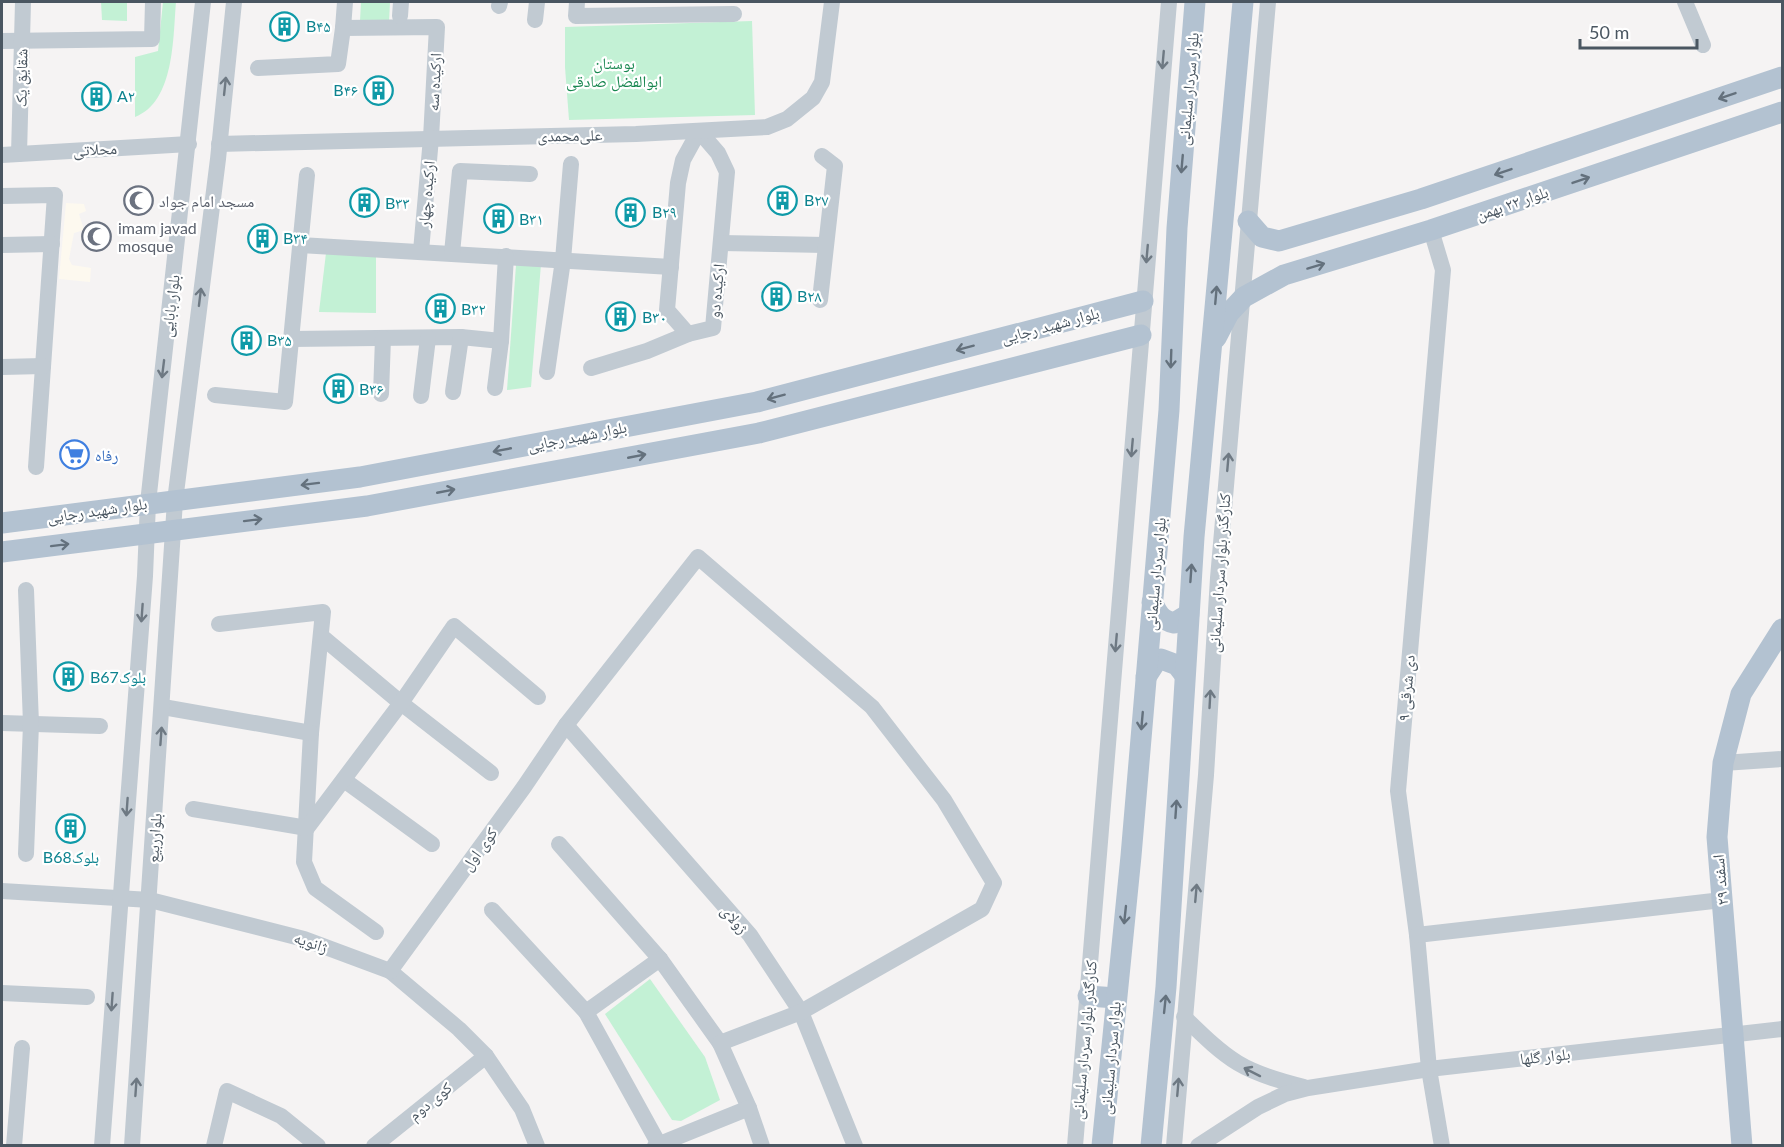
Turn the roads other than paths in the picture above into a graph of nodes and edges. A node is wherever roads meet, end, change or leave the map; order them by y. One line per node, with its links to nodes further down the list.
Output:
1 (23, 2): 18 (street, شقایق یک)
2 (153, 2): 18 (street)
3 (203, 2): 25 (street, بلوار بابایی)
4 (234, 2): 26 (street, بلوار بابایی, one-way to 4)
5 (345, 2): 16 (street)
6 (537, 2): 15 (street)
7 (577, 2): 14 (street)
8 (832, 2): 23 (street, علی‌محمدی)
9 (1169, 2): 50 (street, کنارگذر بلوار سردار سلیمانی, one-way to 50)
10 (1195, 2): 82 (main road, بلوار سردار سلیمانی, one-way to 82)
11 (1243, 2): 59 (main road, one-way to 11)
12 (1268, 2): 34 (street, کنارگذر بلوار سردار سلیمانی)
13 (1685, 2): 19 (street)
14 (734, 14)
15 (535, 20)
16 (343, 28): 20 (street); 24 (street, ارکیده سه)
17 (2, 41): 18 (street)
18 (22, 41): 27 (street, شقایق یک)
19 (1703, 45)
20 (258, 68)
21 (1782, 77): 36 (main road, بلوار ۲۲ بهمن, one-way to 36)
22 (1782, 112): 35 (main road, بلوار ۲۲ بهمن, one-way to 22)
23 (699, 131): 24 (street, علی‌محمدی); 37 (street, ارکیده دو); 46 (street, ارکیده دو)
24 (431, 138): 26 (street, علی‌محمدی); 42 (street, ارکیده چهار)
25 (189, 144): 27 (street, محلاتی); 70 (street, بلوار بابایی, one-way to 70)
26 (219, 144): 71 (street, بلوار بابایی, one-way to 26)
27 (19, 154): 28 (street, محلاتی)
28 (2, 155)
29 (822, 156): 41 (street)
30 (571, 164): 45 (street)
31 (530, 174): 43 (street)
32 (307, 175): 40 (street)
33 (2, 196): 38 (street)
34 (1248, 221): 36 (main road); 48 (street, کنارگذر بلوار سردار سلیمانی)
35 (1431, 230): 47 (main road, بلوار ۲۲ بهمن, one-way to 35); 112 (street, ۹ دی شرقی)
36 (1279, 241): 47 (main road)
37 (721, 243): 41 (street); 51 (street, ارکیده دو)
38 (52, 244): 39 (street); 60 (street)
39 (2, 245)
40 (300, 245): 42 (street); 56 (street)
41 (825, 245): 49 (street)
42 (421, 251): 43 (street)
43 (452, 253): 44 (street)
44 (506, 256): 45 (street); 58 (street)
45 (562, 260): 46 (street); 64 (street)
46 (671, 267): 51 (street, ارکیده دو)
47 (1284, 275): 48 (main road, بلوار ۲۲ بهمن)
48 (1244, 297): 59 (main road); 121 (street, کنارگذر بلوار سردار سلیمانی, one-way to 48)
49 (820, 300)
50 (1143, 301): 52 (street, کنارگذر بلوار سردار سلیمانی); 57 (main road, بلوار شهید رجایی)
51 (688, 334): 62 (street)
52 (1141, 334): 63 (main road, بلوار شهید رجایی); 116 (street, کنارگذر بلوار سردار سلیمانی, one-way to 116)
53 (461, 337): 55 (street); 58 (street); 66 (street)
54 (383, 338): 55 (street); 56 (street); 68 (street)
55 (428, 338): 69 (street)
56 (291, 339): 67 (street)
57 (1000, 339): 63 (main road); 73 (main road, بلوار شهید رجایی, one-way to 73)
58 (501, 341): 65 (street)
59 (1212, 345): 83 (main road, one-way to 59)
60 (43, 366): 61 (street); 72 (street)
61 (2, 367)
62 (591, 368)
63 (1004, 370): 76 (main road, بلوار شهید رجایی, one-way to 63)
64 (547, 372)
65 (495, 388)
66 (453, 392)
67 (215, 394)
68 (381, 394)
69 (421, 396)
70 (154, 450): 71 (street); 74 (street, بلوار بابایی)
71 (181, 453): 73 (street, بلوار بابایی)
72 (36, 467)
73 (175, 501): 74 (main road, بلوار شهید رجایی); 76 (street, بلوار بابایی)
74 (148, 503): 75 (main road, بلوار شهید رجایی); 77 (street, بلوار بابایی)
75 (2, 523)
76 (175, 530): 77 (main road, بلوار شهید رجایی); 80 (street, بلوارربیع)
77 (147, 534): 78 (main road, بلوار شهید رجایی, one-way to 77); 79 (street, بلوارربیع)
78 (2, 552)
79 (145, 576): 80 (street); 107 (street, بلوارربیع, one-way to 107)
80 (171, 578): 91 (street, بلوارربیع)
81 (26, 590): 93 (street)
82 (1152, 602): 83 (main road); 88 (main road, بلوار سردار سلیمانی)
83 (1188, 614): 87 (main road)
84 (219, 624): 86 (street)
85 (1782, 629): 98 (main road, ۲۹ اسفند)
86 (321, 636): 90 (street); 96 (street)
87 (1184, 674): 88 (main road); 143 (main road, one-way to 87)
88 (1146, 677): 118 (main road, بلوار سردار سلیمانی, one-way to 118)
89 (538, 697): 90 (street)
90 (401, 703): 99 (street); 100 (street)
91 (163, 707): 96 (street); 108 (street, بلوارربیع, one-way to 91)
92 (2, 723): 93 (street)
93 (31, 724): 95 (street); 105 (street)
94 (566, 725): 114 (street, کوی اول); 120 (street, ژولای); 120 (street, کوی اول)
95 (100, 726)
96 (311, 733): 102 (street)
97 (1782, 759): 98 (street)
98 (1723, 763): 109 (main road, ۲۹ اسفند)
99 (491, 773)
100 (344, 780): 102 (street); 103 (street)
101 (193, 808): 102 (street)
102 (307, 828): 111 (street)
103 (432, 844)
104 (559, 844): 113 (street)
105 (26, 854)
106 (2, 891): 107 (street, ژانویه)
107 (120, 897): 108 (street, ژانویه); 133 (street, بلوارربیع, one-way to 133)
108 (150, 900): 114 (street, ژانویه); 134 (street, بلوارربیع, one-way to 108)
109 (1722, 900): 112 (street); 123 (main road, ۲۹ اسفند)
110 (492, 910): 119 (street)
111 (376, 932)
112 (1416, 934): 127 (street, ۹ دی شرقی)
113 (660, 959): 119 (street); 124 (street)
114 (390, 971): 126 (street, ژانویه)
115 (2, 993): 117 (street)
116 (1088, 996): 118 (main road); 141 (street, کنارگذر بلوار سردار سلیمانی)
117 (87, 997)
118 (1116, 998): 142 (main road, بلوار سردار سلیمانی)
119 (586, 1012): 131 (street)
120 (801, 1012): 124 (street); 140 (street, ژولای)
121 (1184, 1017): 128 (street, بلوار گلها, one-way to 121); 144 (street, کنارگذر بلوار سردار سلیمانی, one-way to 121)
122 (1782, 1029): 123 (street, بلوار گلها)
123 (1734, 1035): 127 (street, بلوار گلها); 147 (main road, ۲۹ اسفند)
124 (720, 1043): 130 (street)
125 (22, 1048): 129 (street)
126 (486, 1056): 137 (street, کوی دوم); 138 (street, ژانویه)
127 (1429, 1069): 128 (street, بلوار گلها); 146 (street, ۹ دی شرقی)
128 (1308, 1088): 145 (street, بلوار گلها)
129 (9, 1093): 132 (street)
130 (750, 1108): 131 (street); 139 (street)
131 (658, 1145)
132 (14, 1146)
133 (102, 1146)
134 (132, 1146)
135 (214, 1146): 136 (street)
136 (318, 1146)
137 (374, 1146)
138 (537, 1146)
139 (762, 1146)
140 (855, 1146)
141 (1075, 1146)
142 (1102, 1146)
143 (1151, 1146)
144 (1174, 1146)
145 (1198, 1146)
146 (1442, 1146)
147 (1742, 1146)

